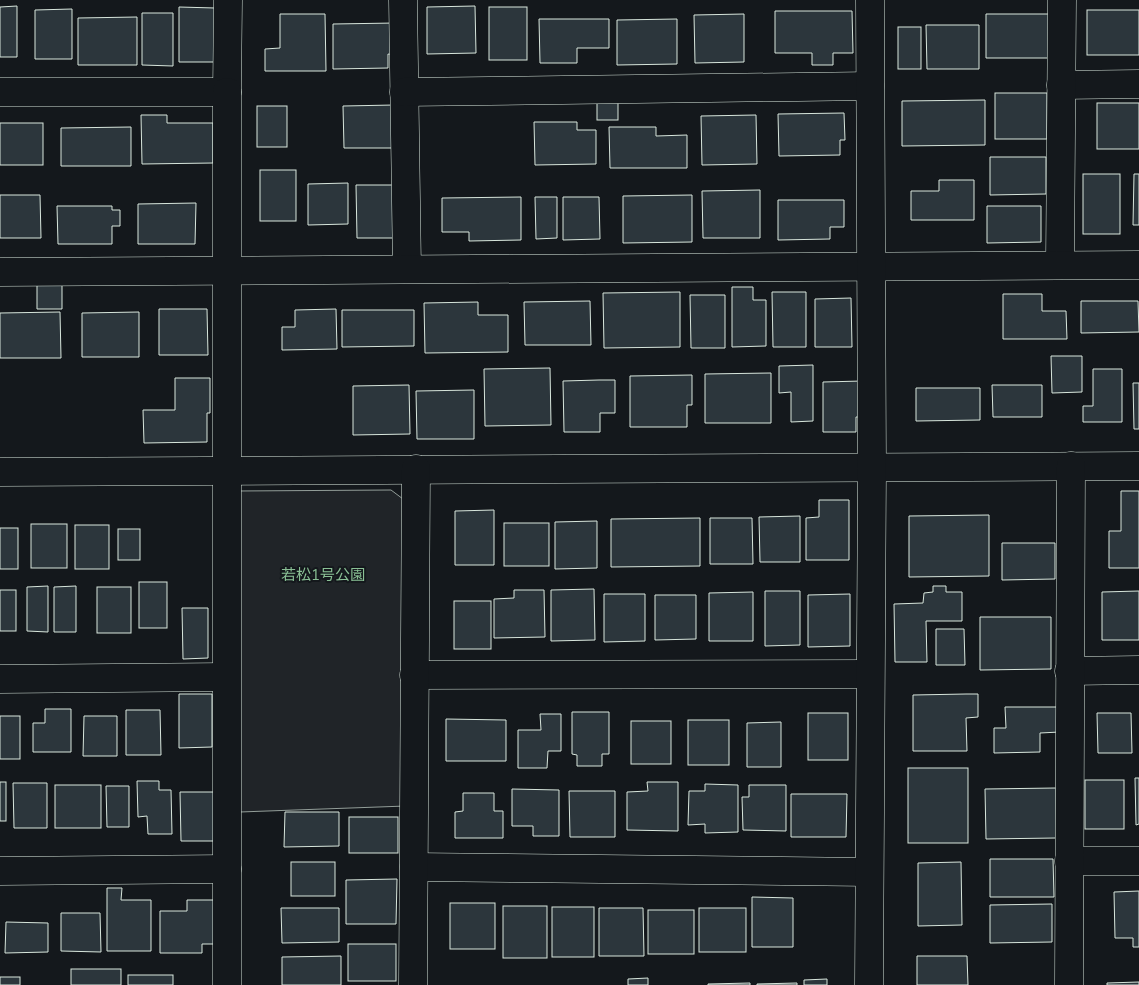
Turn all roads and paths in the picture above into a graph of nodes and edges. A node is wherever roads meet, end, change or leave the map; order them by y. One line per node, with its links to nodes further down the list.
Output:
1 (228, 0): 9 (street)
2 (403, 0): 10 (street)
3 (870, 0): 7 (street)
4 (1062, 0): 6 (street)
5 (1139, 84): 6 (street)
6 (1061, 85): 11 (street)
7 (870, 86): 10 (street); 13 (street)
8 (0, 92): 9 (street)
9 (227, 92): 15 (street)
10 (404, 92): 14 (street)
11 (1060, 265): 12 (street); 13 (street)
12 (1139, 265)
13 (870, 267): 14 (street); 19 (street)
14 (407, 268): 15 (street)
15 (228, 269): 16 (street); 21 (street)
16 (0, 272)
17 (1071, 466): 18 (street); 19 (street); 23 (street)
18 (1139, 466)
19 (872, 468): 20 (street); 25 (street)
20 (416, 469): 21 (street); 26 (street)
21 (228, 471): 22 (street); 27 (street)
22 (0, 472)
23 (1069, 670): 24 (street); 29 (street)
24 (1139, 670)
25 (870, 674): 26 (street); 34 (street)
26 (414, 675): 31 (street)
27 (226, 677): 28 (street); 32 (street)
28 (0, 679)
29 (1069, 861): 30 (street); 38 (street)
30 (1139, 861)
31 (414, 867): 34 (street); 36 (street)
32 (227, 869): 33 (street); 35 (street)
33 (0, 871)
34 (870, 872): 37 (street)
35 (227, 985)
36 (413, 985)
37 (869, 985)
38 (1068, 985)

